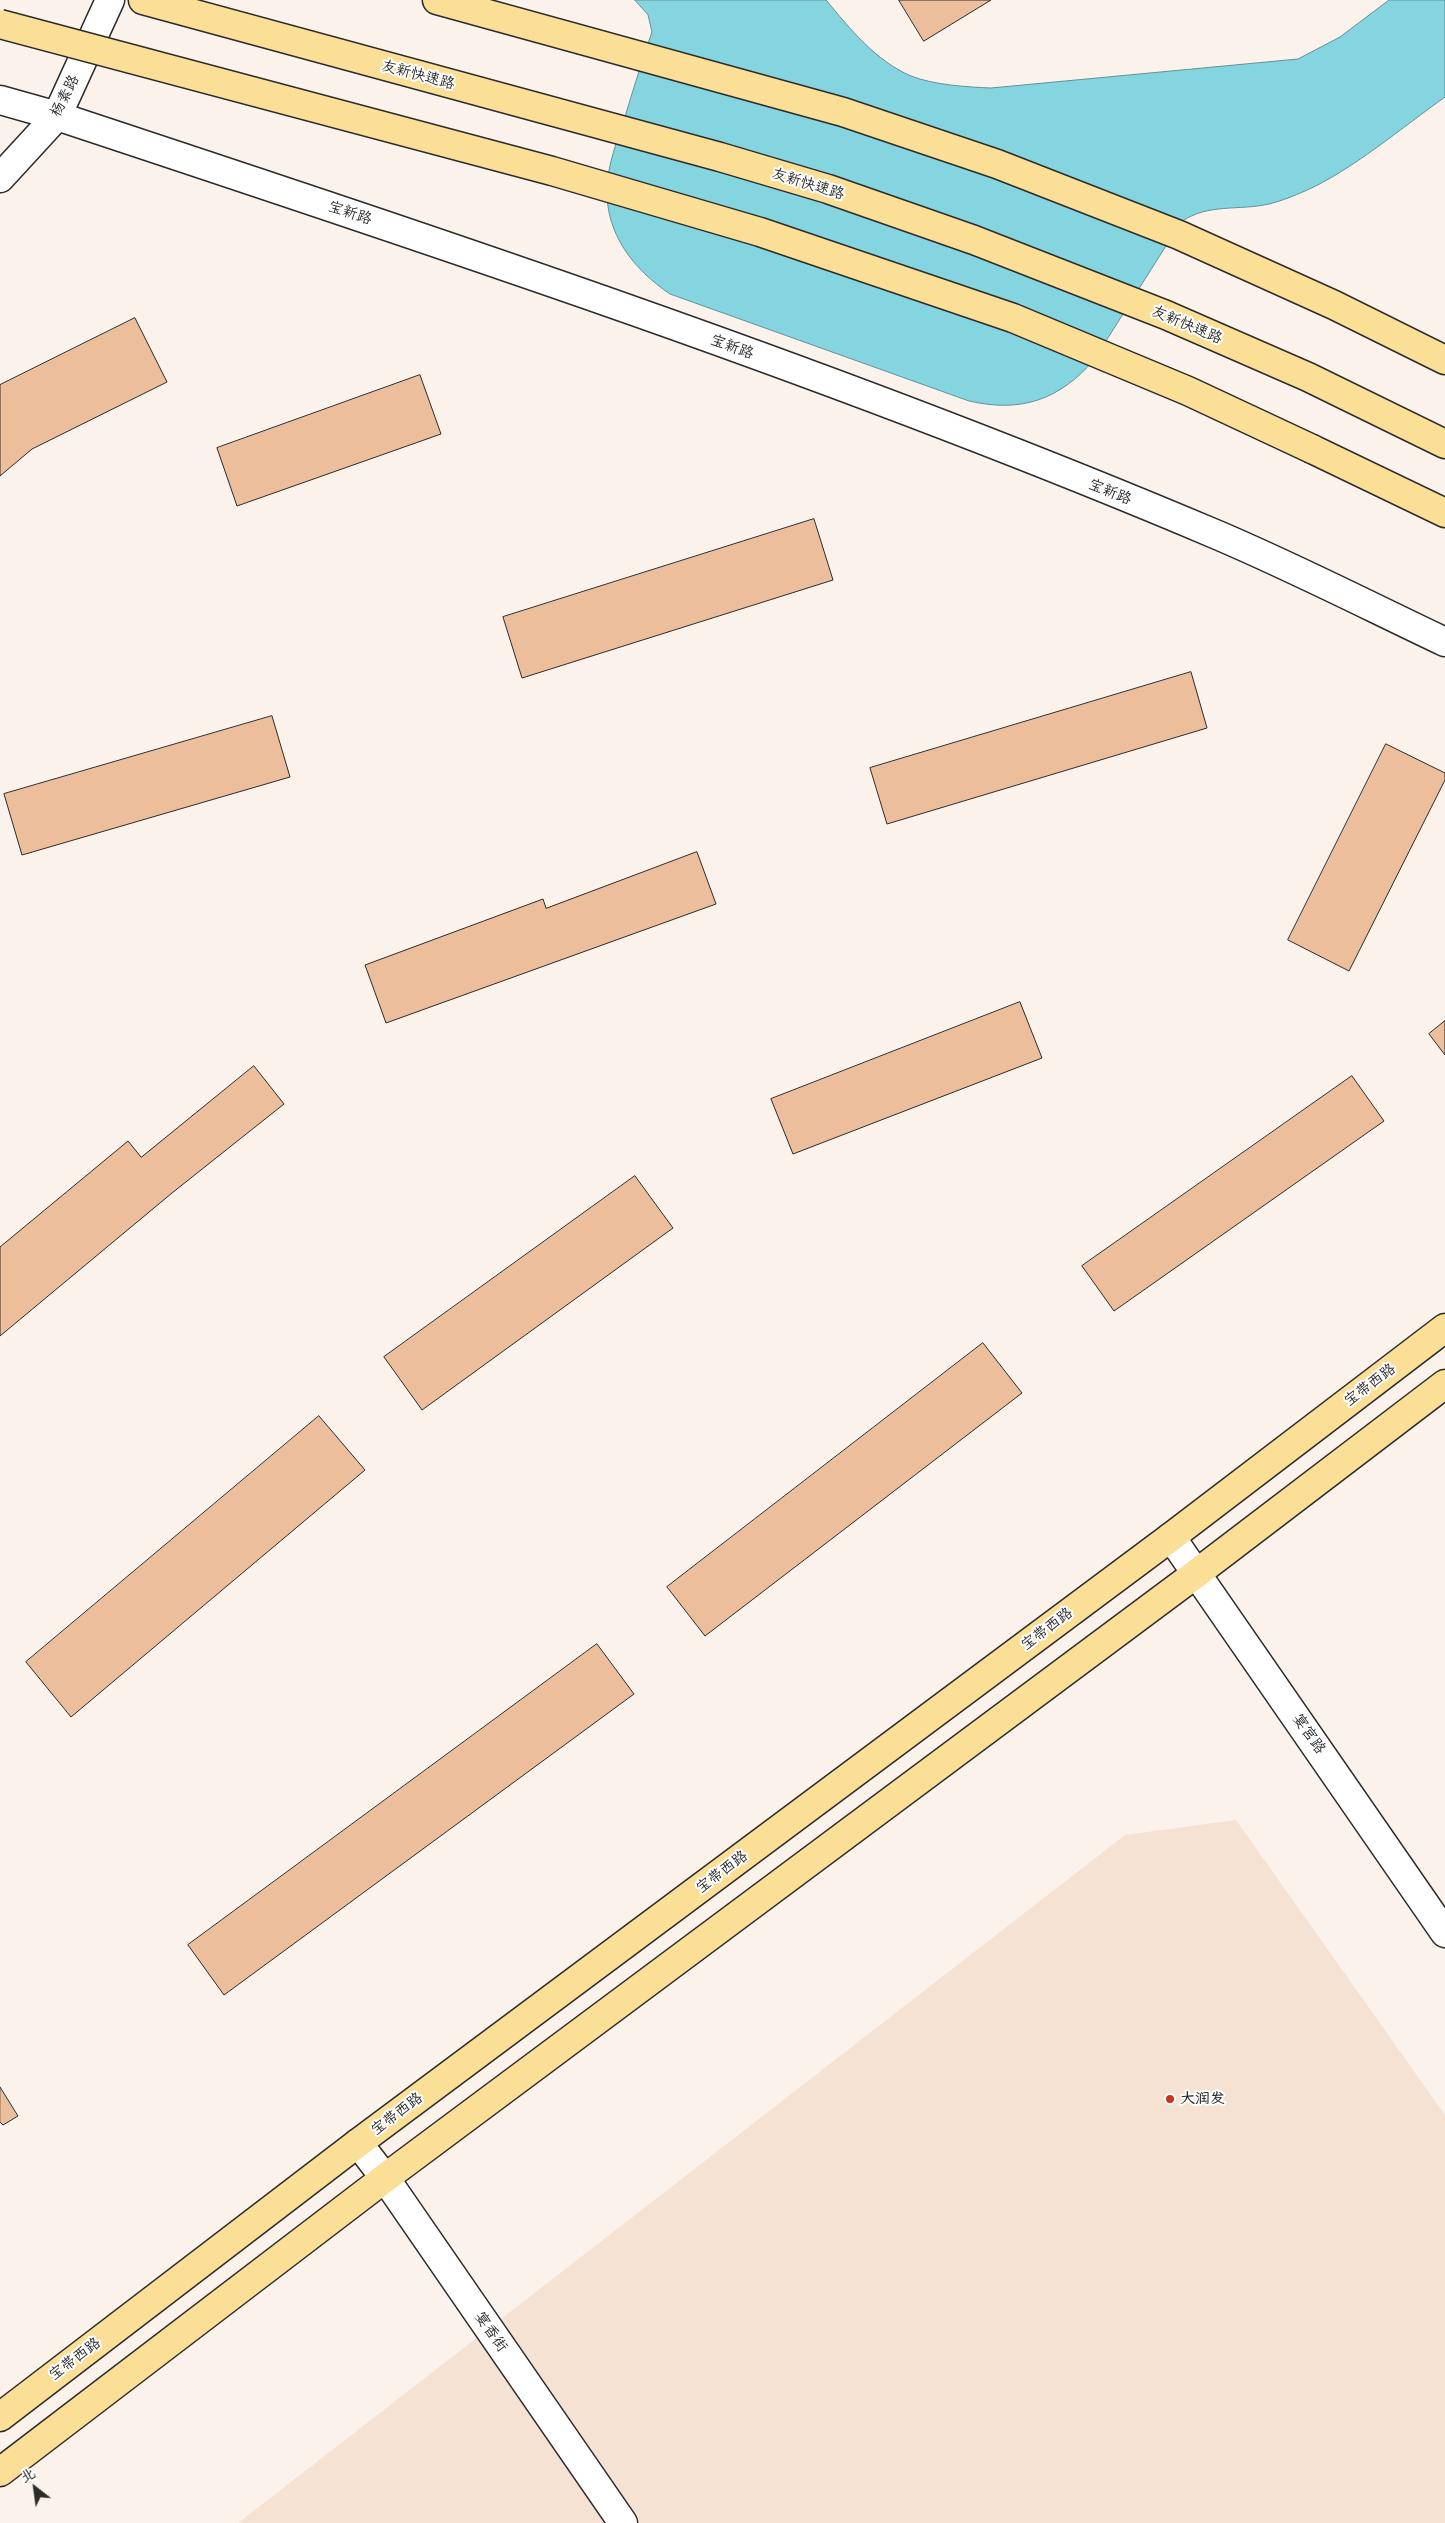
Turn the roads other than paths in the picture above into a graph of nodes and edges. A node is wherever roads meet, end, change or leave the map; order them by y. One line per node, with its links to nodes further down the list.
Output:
1 (110, 0): 6 (street, 杨素路)
2 (143, 0): 9 (main road, 友新快速路)
3 (437, 0): 8 (main road)
4 (0, 24): 10 (main road, bridge)
5 (0, 100): 6 (street, 宝新路)
6 (57, 116): 7 (street, 杨素路); 11 (street, 宝新路)
7 (0, 178)
8 (1445, 360)
9 (1445, 444)
10 (1445, 513)
11 (1445, 642)
12 (1445, 1328): 14 (main road, 宝带西路)
13 (1445, 1384): 15 (main road)
14 (1171, 1537): 15 (street, 宴宫路); 17 (main road, 宝带西路)
15 (1197, 1572): 16 (street, 宴宫路); 18 (main road)
16 (1445, 1933)
17 (358, 2143): 18 (street, 宴香街); 19 (main road, 宝带西路)
18 (385, 2178): 20 (main road); 21 (street, 宴香街)
19 (0, 2417)
20 (0, 2472)
21 (623, 2523)

